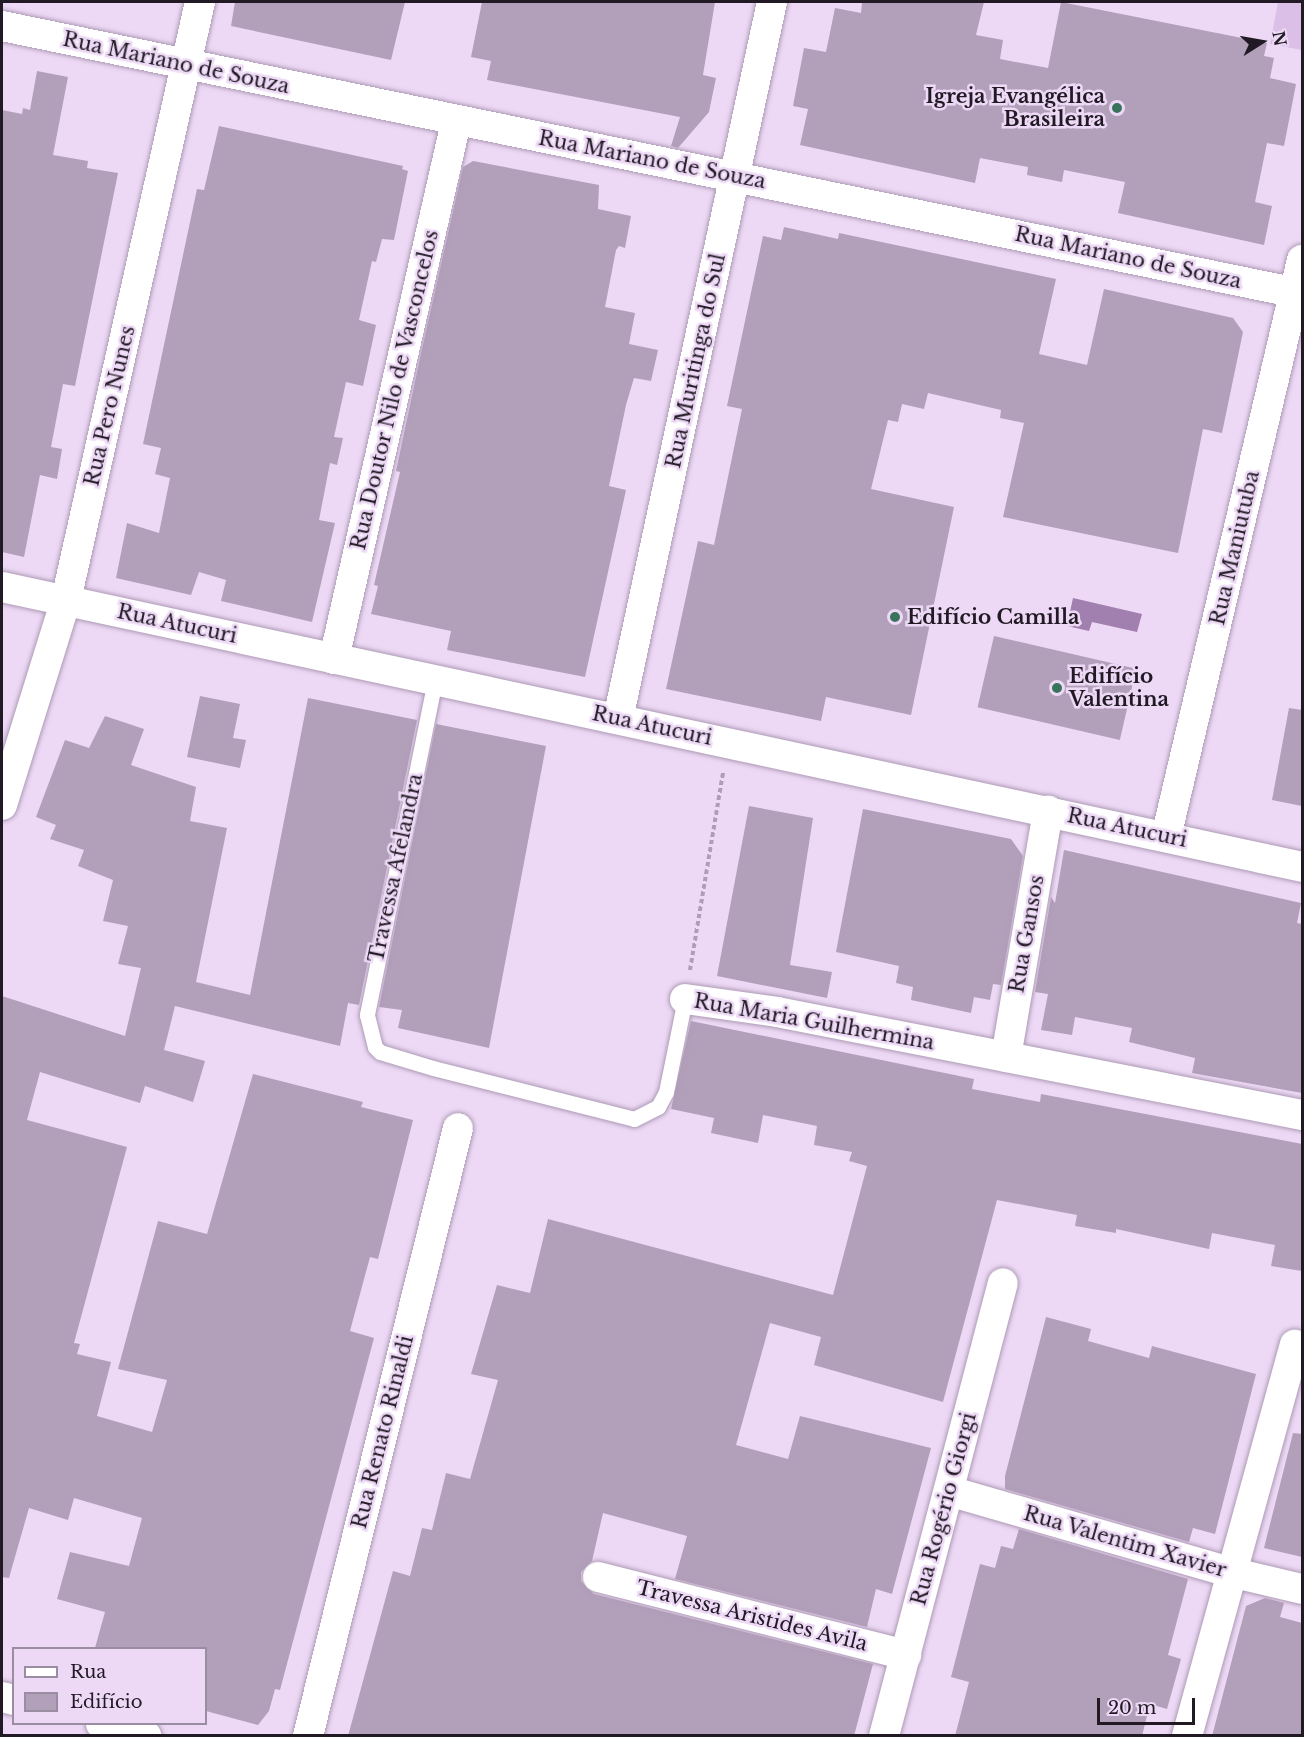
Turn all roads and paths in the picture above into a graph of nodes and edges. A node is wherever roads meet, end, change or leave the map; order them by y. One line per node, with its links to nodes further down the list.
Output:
1 (200, 2): 4 (street, Rua Pero Nunes)
2 (772, 2): 6 (street, Rua Muritinga do Sul)
3 (2, 26): 4 (street, Rua Mariano de Souza)
4 (187, 64): 5 (street, Rua Mariano de Souza); 10 (street, Rua Pero Nunes)
5 (456, 122): 6 (street, Rua Mariano de Souza); 11 (street, Rua Doutor Nilo de Vasconcelos)
6 (737, 176): 8 (street, Rua Mariano de Souza); 13 (street, Rua Muritinga do Sul)
7 (1302, 260): 8 (street, Rua Maniutuba)
8 (1299, 293): 17 (street, Rua Maniutuba)
9 (2, 586): 10 (street, Rua Atucuri)
10 (66, 600): 11 (street, Rua Atucuri); 15 (street, Rua Pero Nunes)
11 (334, 659): 12 (street, Rua Atucuri)
12 (435, 680): 13 (street, Rua Atucuri); 20 (lane, Travessa Afelandra)
13 (618, 719): 14 (street, Rua Atucuri)
14 (728, 743): 16 (street, Rua Atucuri); 19 (path)
15 (2, 806)
16 (1048, 811): 17 (street, Rua Atucuri); 21 (street, Rua Gansos)
17 (1166, 837): 18 (street, Rua Atucuri)
18 (1302, 867)
19 (685, 999): 20 (lane, Rua Maria Guilhermina); 21 (street, Rua Maria Guilhermina)
20 (380, 1052)
21 (1006, 1057): 22 (street, Rua Maria Guilhermina)
22 (1302, 1115)
23 (458, 1128): 33 (street, Rua Renato Rinaldi)
24 (1003, 1283): 26 (street, Rua Rogério Giorgi)
25 (1295, 1345): 27 (street)
26 (949, 1491): 27 (street, Rua Valentim Xavier); 30 (street, Rua Rogério Giorgi)
27 (1230, 1572): 29 (street, Rua Valentim Xavier); 35 (street)
28 (598, 1577): 30 (street, Travessa Aristides Avila)
29 (1302, 1588)
30 (906, 1655): 34 (street, Rua Rogério Giorgi)
31 (105, 1725): 32 (street)
32 (147, 1736)
33 (308, 1736)
34 (884, 1736)
35 (1187, 1736)

